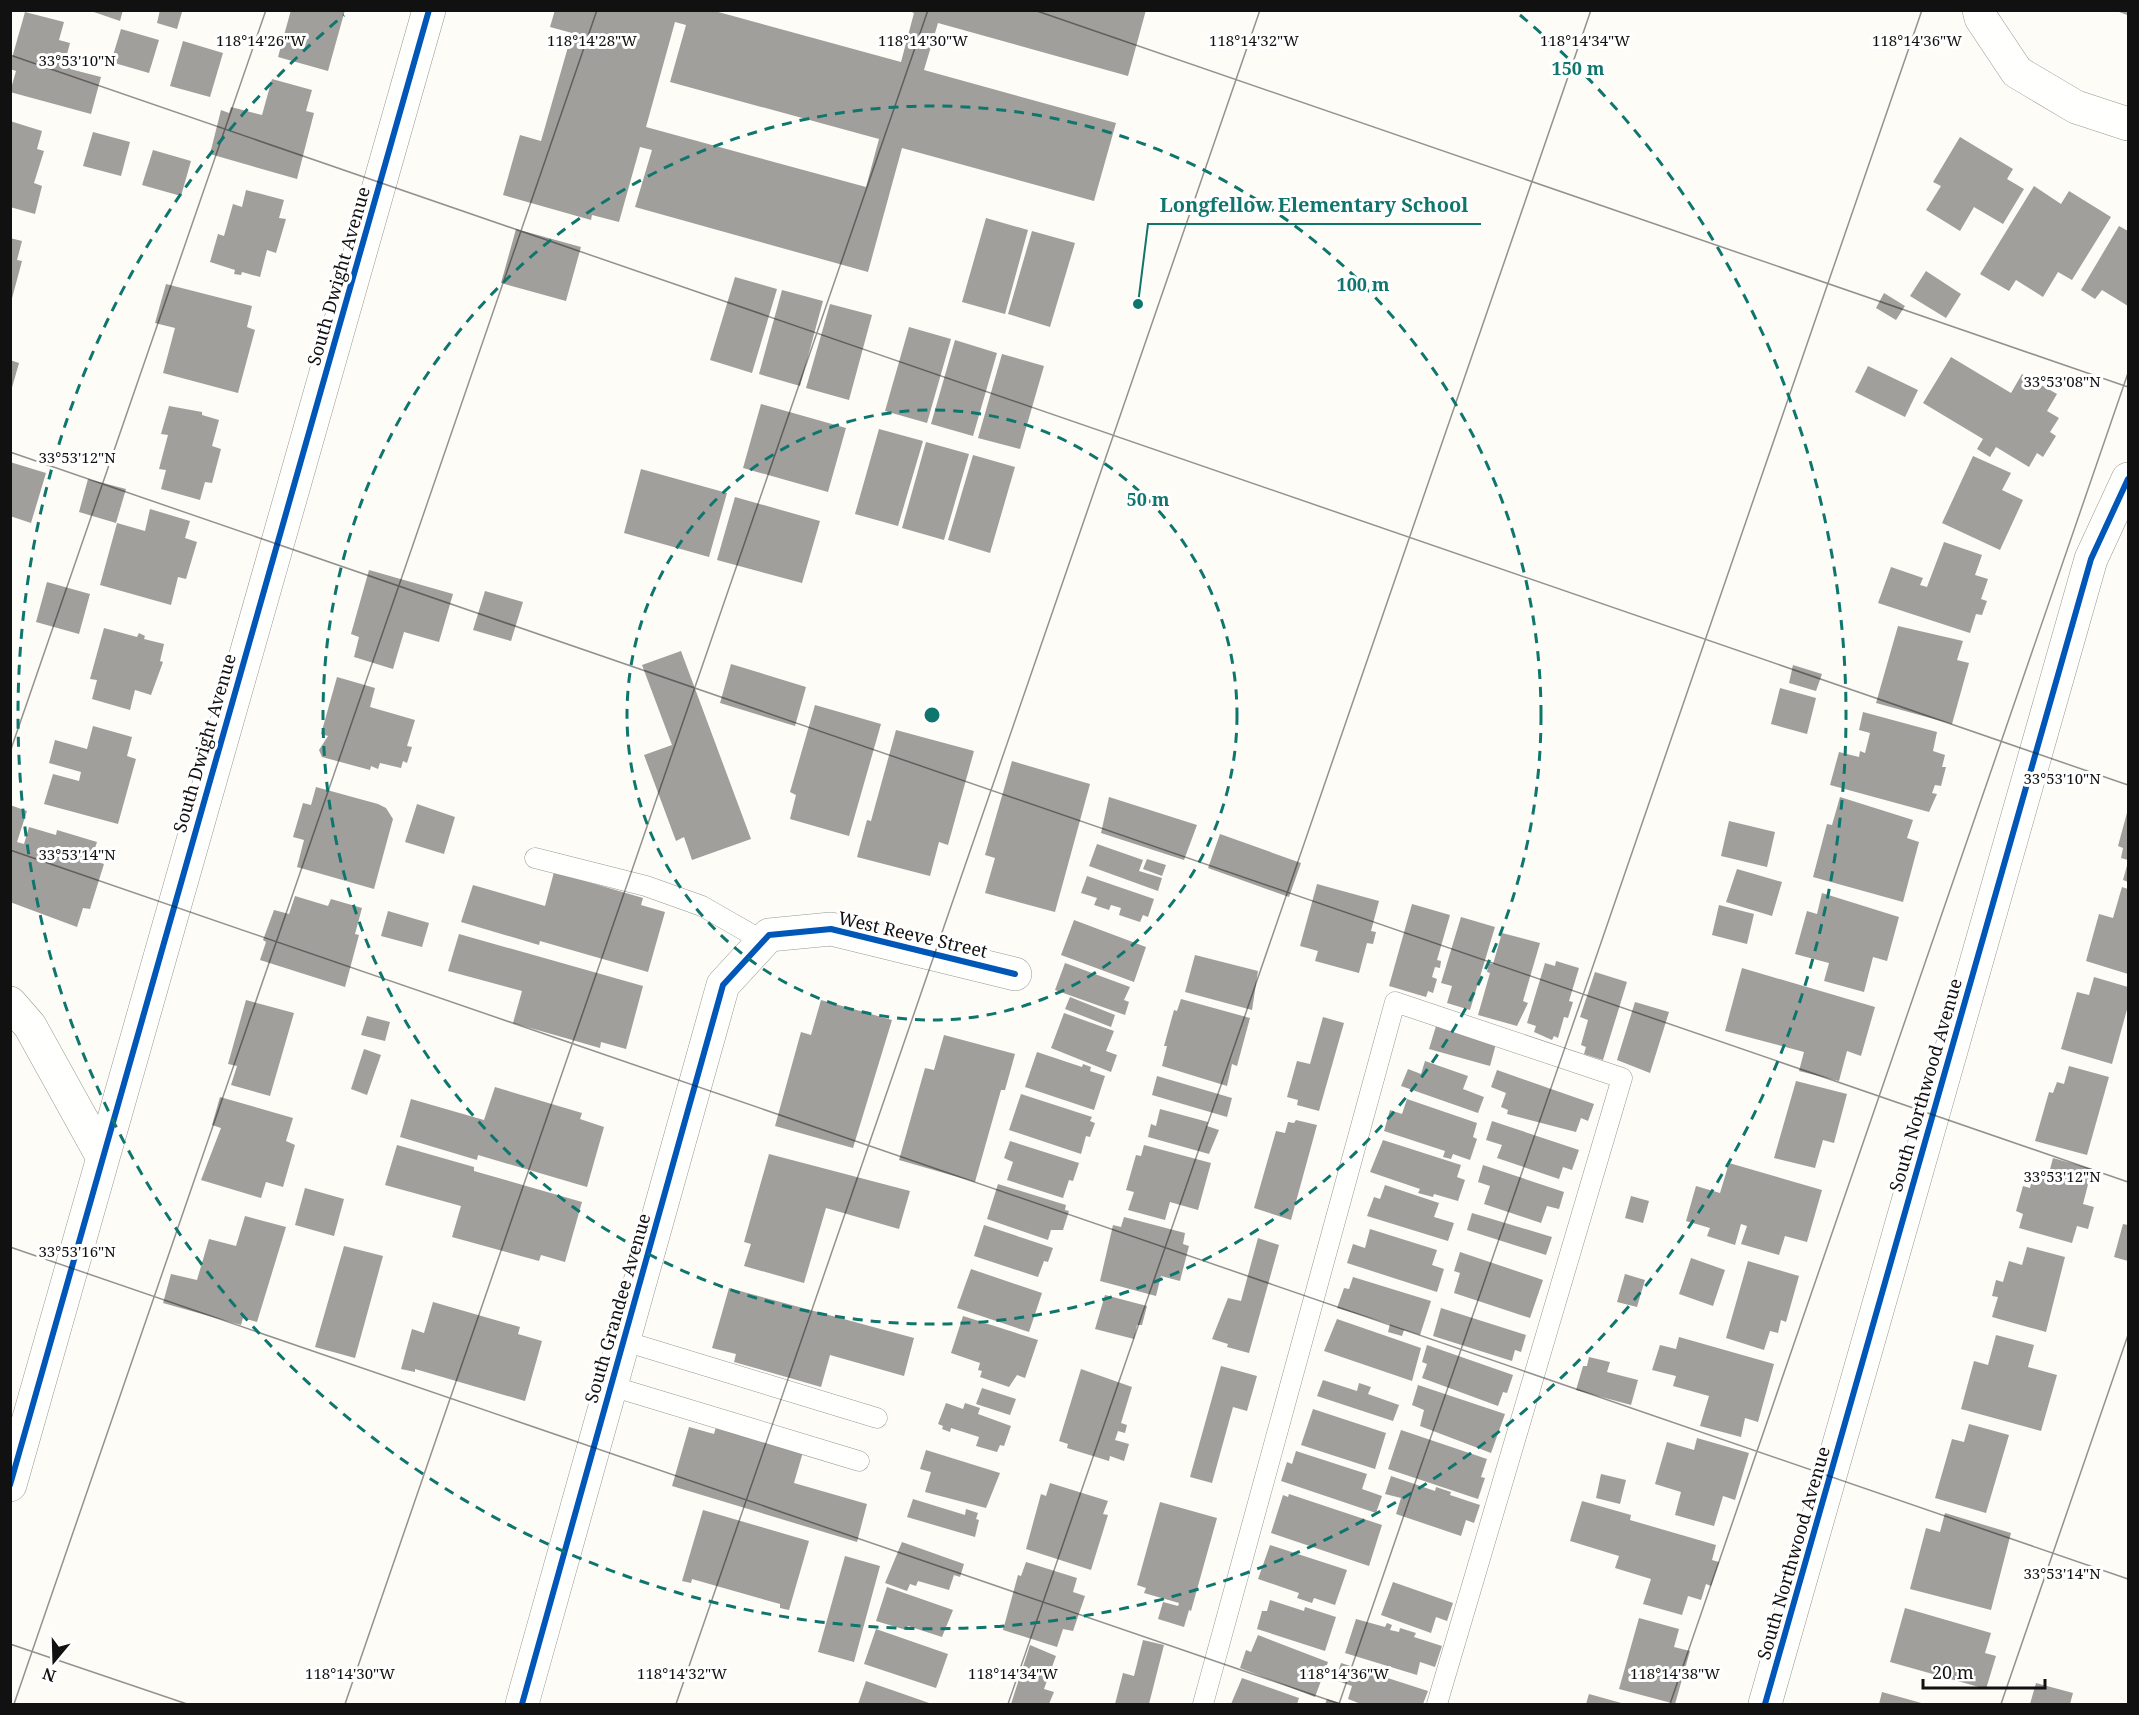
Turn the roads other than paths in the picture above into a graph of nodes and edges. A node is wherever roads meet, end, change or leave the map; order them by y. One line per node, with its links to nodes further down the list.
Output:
1 (429, 10): 9 (street, South Dwight Avenue)
2 (1979, 10): 3 (street)
3 (2128, 124)
4 (2128, 479): 18 (street, South Northwood Avenue)
5 (535, 858): 6 (lane)
6 (766, 938): 7 (street, West Reeve Street); 10 (street, South Grandee Avenue)
7 (1015, 974)
8 (10, 1004): 9 (street)
9 (102, 1156): 14 (street, South Dwight Avenue)
10 (624, 1341): 11 (street, South Grandee Avenue); 12 (lane)
11 (611, 1386): 13 (lane); 15 (street, South Grandee Avenue)
12 (877, 1418)
13 (859, 1461)
14 (10, 1485)
15 (522, 1704)
16 (1203, 1704): 17 (lane)
17 (1437, 1704)
18 (1765, 1704)

